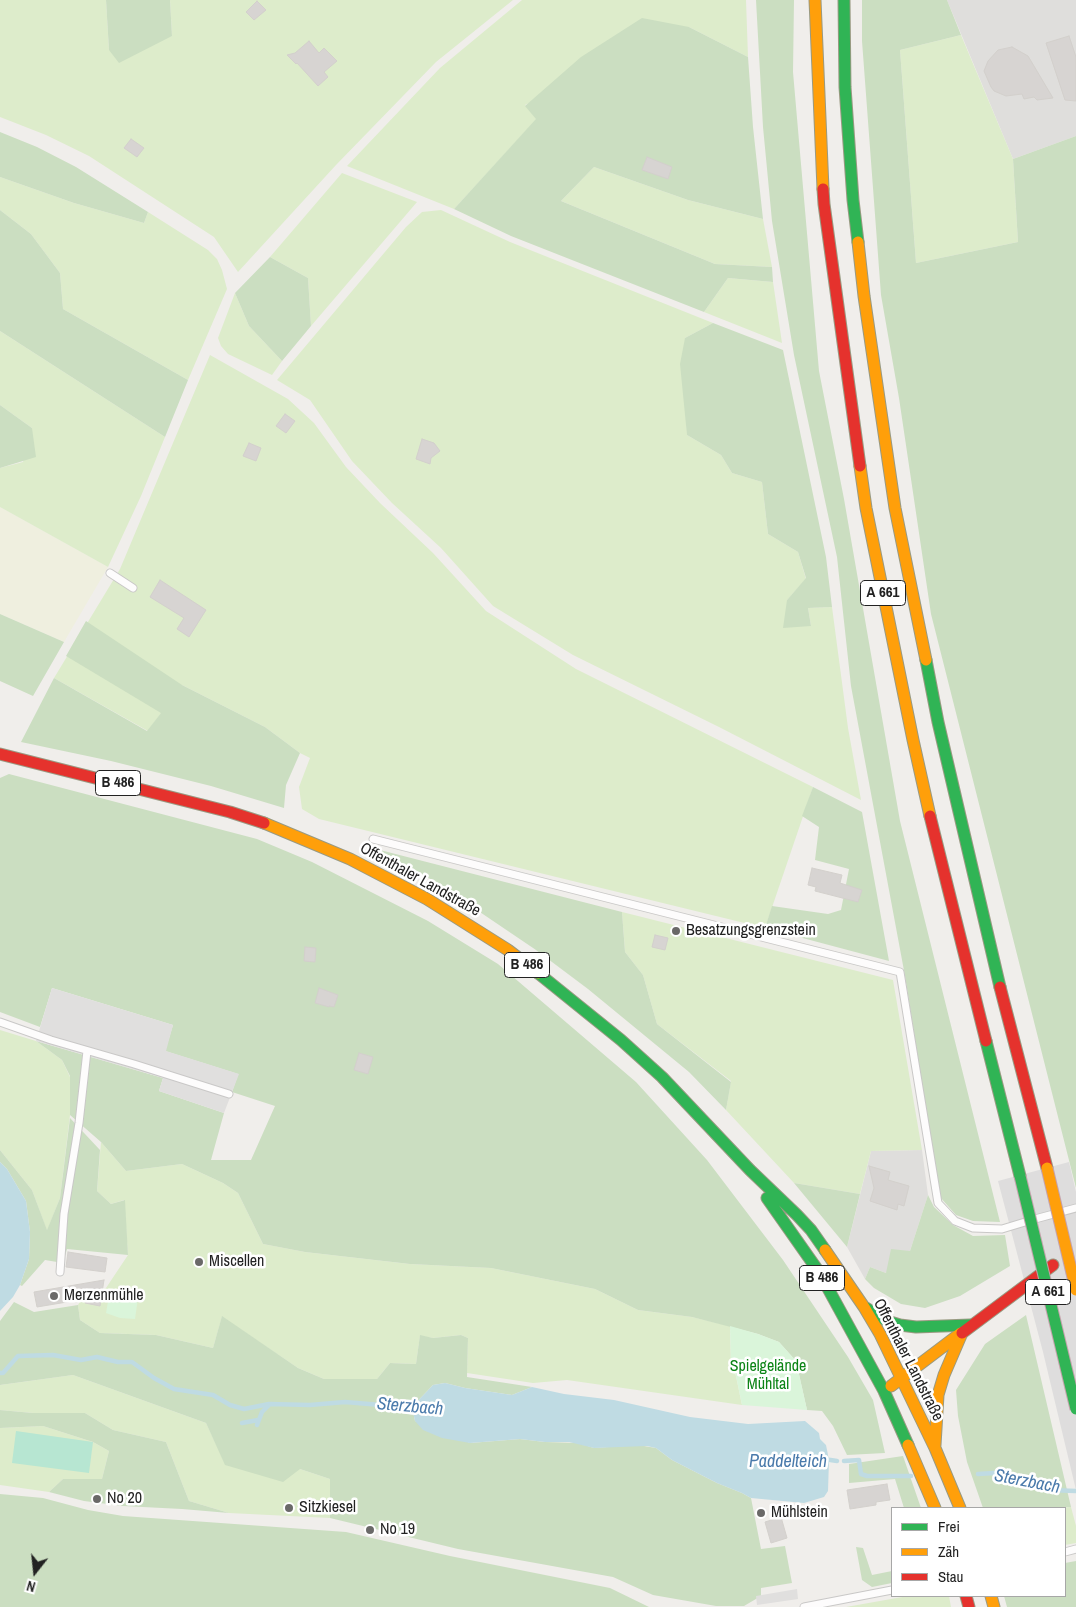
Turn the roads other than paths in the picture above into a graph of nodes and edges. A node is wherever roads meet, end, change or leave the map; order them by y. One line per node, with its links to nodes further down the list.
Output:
1 (815, 0): 19 (main road, A 661, bridge)
2 (844, 0): 14 (main road, A 661, bridge)
3 (110, 574): 4 (lane)
4 (133, 588)
5 (2, 756): 10 (main road, Offenthaler Landstraße / B 486)
6 (373, 838): 11 (lane)
7 (0, 1022): 8 (lane)
8 (87, 1051): 9 (lane); 13 (lane)
9 (228, 1094)
10 (750, 1170): 15 (main road, Offenthaler Landstraße / B 486); 18 (main road, Offenthaler Landstraße / B 486)
11 (1076, 1208)
12 (1076, 1247): 16 (main road)
13 (60, 1272)
14 (1076, 1290)
15 (864, 1307): 16 (main road); 17 (main road, Offenthaler Landstraße / B 486)
16 (966, 1329): 17 (main road); 20 (main road)
17 (902, 1378): 18 (main road); 20 (main road, Offenthaler Landstraße / B 486)
18 (884, 1391): 21 (main road, Offenthaler Landstraße / B 486)
19 (1076, 1409)
20 (935, 1448): 22 (main road, Offenthaler Landstraße / B 486)
21 (935, 1507)
22 (960, 1507)
23 (891, 1590): 24 (lane)
24 (804, 1607)

